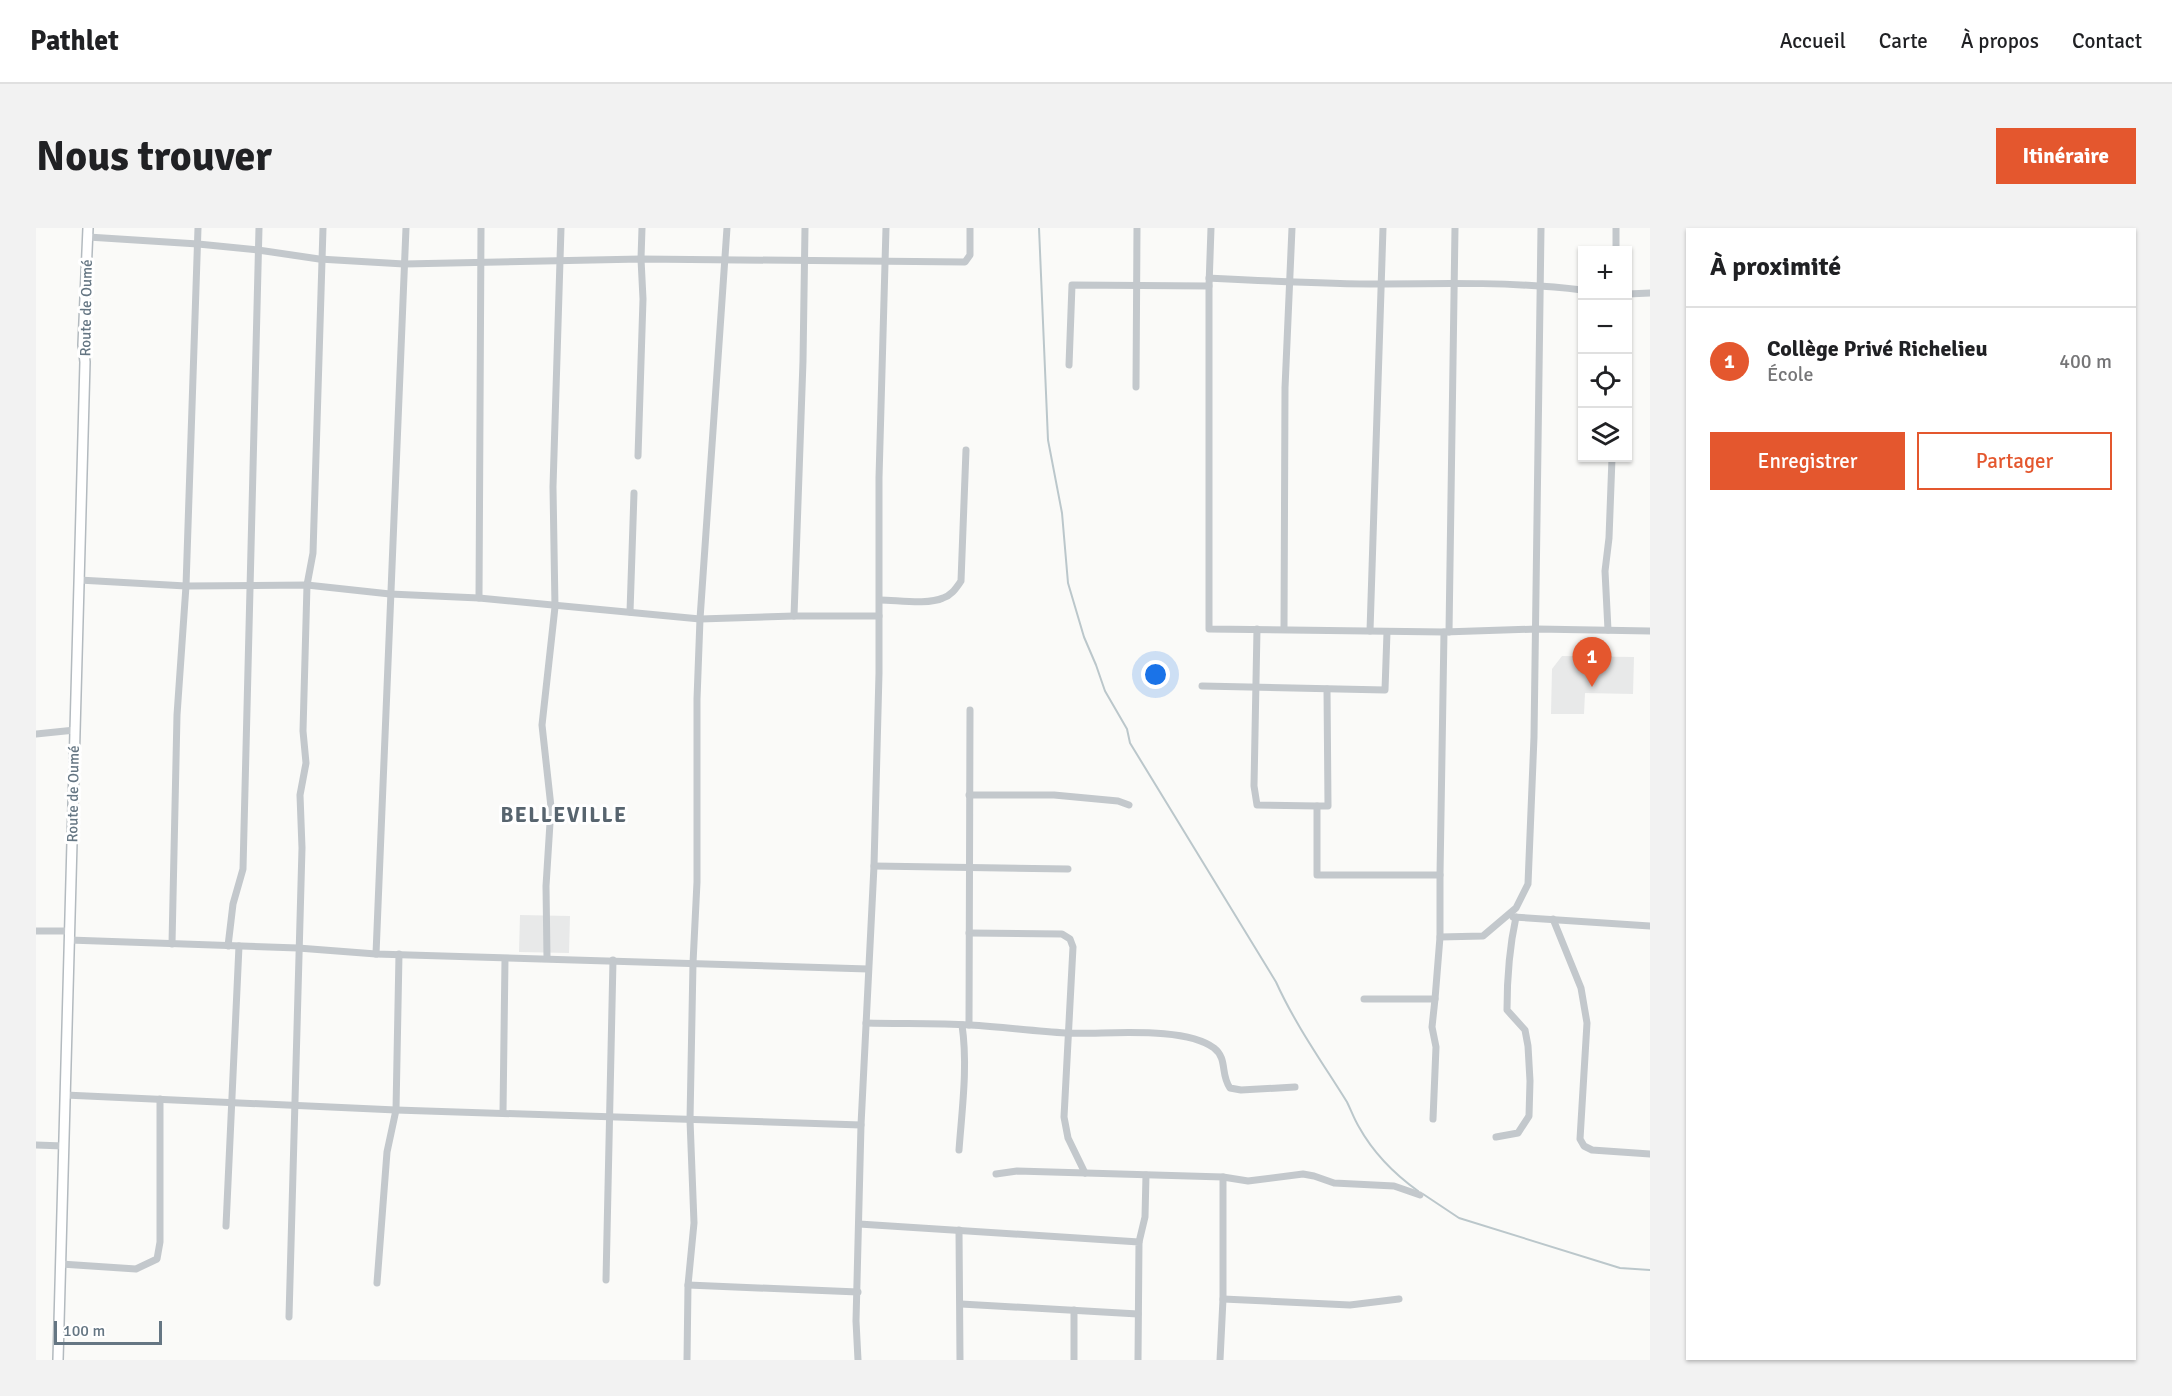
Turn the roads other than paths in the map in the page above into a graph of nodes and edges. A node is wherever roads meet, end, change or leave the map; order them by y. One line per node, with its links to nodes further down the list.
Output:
1 (198, 228): 20 (street)
2 (259, 228): 22 (street)
3 (323, 228): 24 (street)
4 (406, 228): 29 (street)
5 (481, 228): 30 (street)
6 (561, 228): 28 (street)
7 (642, 228): 23 (street)
8 (728, 228): 27 (street)
9 (805, 228): 25 (street)
10 (886, 228): 26 (street)
11 (970, 228): 26 (street)
12 (1137, 228): 35 (street)
13 (1211, 228): 31 (street)
14 (1292, 228): 32 (street)
15 (1383, 228): 34 (street)
16 (1455, 228): 33 (street)
17 (1541, 228): 36 (street)
18 (1616, 228): 21 (street)
19 (88, 233): 20 (street); 47 (street, Route de Oumé)
20 (198, 244): 22 (street); 50 (street)
21 (1616, 246)
22 (258, 250): 24 (street); 48 (street)
23 (641, 259): 27 (street); 28 (street); 44 (street)
24 (322, 260): 29 (street); 49 (street)
25 (804, 260): 26 (street); 27 (street); 56 (street)
26 (885, 260): 53 (street)
27 (726, 261): 58 (street)
28 (559, 262): 30 (street); 54 (street)
29 (404, 264): 30 (street); 51 (street)
30 (481, 264): 52 (street)
31 (1209, 278): 32 (street); 37 (street)
32 (1290, 282): 34 (street); 60 (street)
33 (1454, 282): 34 (street); 36 (street); 66 (street)
34 (1381, 284): 63 (street)
35 (1137, 285): 37 (street); 41 (street); 42 (street)
36 (1541, 285): 38 (street); 61 (street)
37 (1209, 286): 59 (street)
38 (1578, 290)
39 (1650, 293): 40 (street)
40 (1632, 294)
41 (1069, 365)
42 (1136, 387)
43 (966, 450): 53 (street)
44 (638, 456)
45 (1612, 462): 62 (street)
46 (634, 493): 55 (street)
47 (79, 580): 50 (street); 71 (street, Route de Oumé)
48 (251, 584): 49 (street); 50 (street); 89 (street)
49 (307, 585): 51 (street); 91 (street)
50 (186, 586): 88 (street)
51 (390, 594): 52 (street); 92 (street)
52 (479, 598): 54 (street)
53 (880, 600): 57 (street)
54 (555, 607): 55 (street); 95 (street)
55 (630, 612): 58 (street)
56 (794, 616): 57 (street); 58 (street)
57 (879, 616): 76 (street)
58 (700, 619): 97 (street)
59 (1257, 629): 60 (street); 68 (street)
60 (1284, 629): 63 (street)
61 (1536, 629): 62 (street); 66 (street); 80 (street)
62 (1608, 630): 64 (street)
63 (1370, 631): 65 (street)
64 (1650, 631)
65 (1387, 632): 66 (street); 69 (street)
66 (1446, 632): 79 (street)
67 (1202, 686): 68 (street)
68 (1256, 687): 69 (street); 75 (street)
69 (1327, 689): 75 (street)
70 (970, 710): 73 (street)
71 (75, 730): 72 (street); 86 (street, Route de Oumé)
72 (36, 734)
73 (969, 795): 74 (street); 77 (street)
74 (1130, 805)
75 (1317, 806): 79 (street)
76 (874, 866): 77 (street); 98 (street)
77 (969, 867): 78 (street); 85 (street)
78 (1068, 869)
79 (1440, 875): 87 (street)
80 (1508, 917): 81 (street); 87 (street)
81 (1516, 917): 82 (street); 115 (street)
82 (1553, 920): 83 (street); 119 (street)
83 (1650, 926)
84 (36, 931): 86 (street)
85 (969, 933): 102 (street); 103 (street)
86 (70, 936): 88 (street); 105 (street, Route de Oumé)
87 (1440, 937): 100 (street)
88 (172, 944): 89 (street)
89 (228, 946): 90 (street)
90 (240, 946): 91 (street); 107 (street)
91 (298, 948): 92 (street); 108 (street)
92 (376, 954): 93 (street)
93 (399, 954): 94 (street); 109 (street)
94 (505, 958): 95 (street); 110 (street)
95 (547, 958): 96 (street)
96 (613, 960): 97 (street); 111 (street)
97 (693, 963): 98 (street); 113 (street)
98 (868, 969): 101 (street)
99 (1364, 999): 100 (street)
100 (1435, 999): 112 (street)
101 (866, 1023): 102 (street); 114 (street)
102 (965, 1025): 103 (street); 118 (street)
103 (1068, 1033): 104 (street); 120 (street)
104 (1294, 1087)
105 (65, 1095): 106 (street); 117 (street, Route de Oumé)
106 (160, 1099): 107 (street); 129 (street)
107 (230, 1102): 108 (street); 126 (street)
108 (294, 1106): 109 (street); 139 (street)
109 (396, 1110): 110 (street); 131 (street)
110 (503, 1113): 111 (street)
111 (610, 1117): 113 (street); 130 (street)
112 (1432, 1119)
113 (690, 1120): 114 (street); 132 (street)
114 (861, 1125): 125 (street)
115 (1496, 1137)
116 (36, 1145): 117 (street)
117 (64, 1146): 129 (street, Route de Oumé)
118 (959, 1150)
119 (1650, 1154)
120 (1084, 1173): 121 (street); 122 (street)
121 (996, 1174)
122 (1146, 1175): 123 (street); 128 (street)
123 (1222, 1177): 124 (street); 134 (street)
124 (1420, 1195)
125 (859, 1224): 127 (street); 133 (street)
126 (226, 1226)
127 (959, 1230): 128 (street); 136 (street)
128 (1139, 1242): 138 (street)
129 (61, 1264): 140 (street, Route de Oumé)
130 (606, 1280)
131 (377, 1283)
132 (688, 1285): 133 (street); 141 (street)
133 (858, 1292): 142 (street)
134 (1223, 1299): 135 (street); 146 (street)
135 (1399, 1299)
136 (960, 1304): 137 (street); 143 (street)
137 (1074, 1310): 138 (street); 144 (street)
138 (1138, 1314): 145 (street)
139 (289, 1317)
140 (58, 1360)
141 (687, 1360)
142 (858, 1360)
143 (960, 1360)
144 (1074, 1360)
145 (1138, 1360)
146 (1220, 1360)

